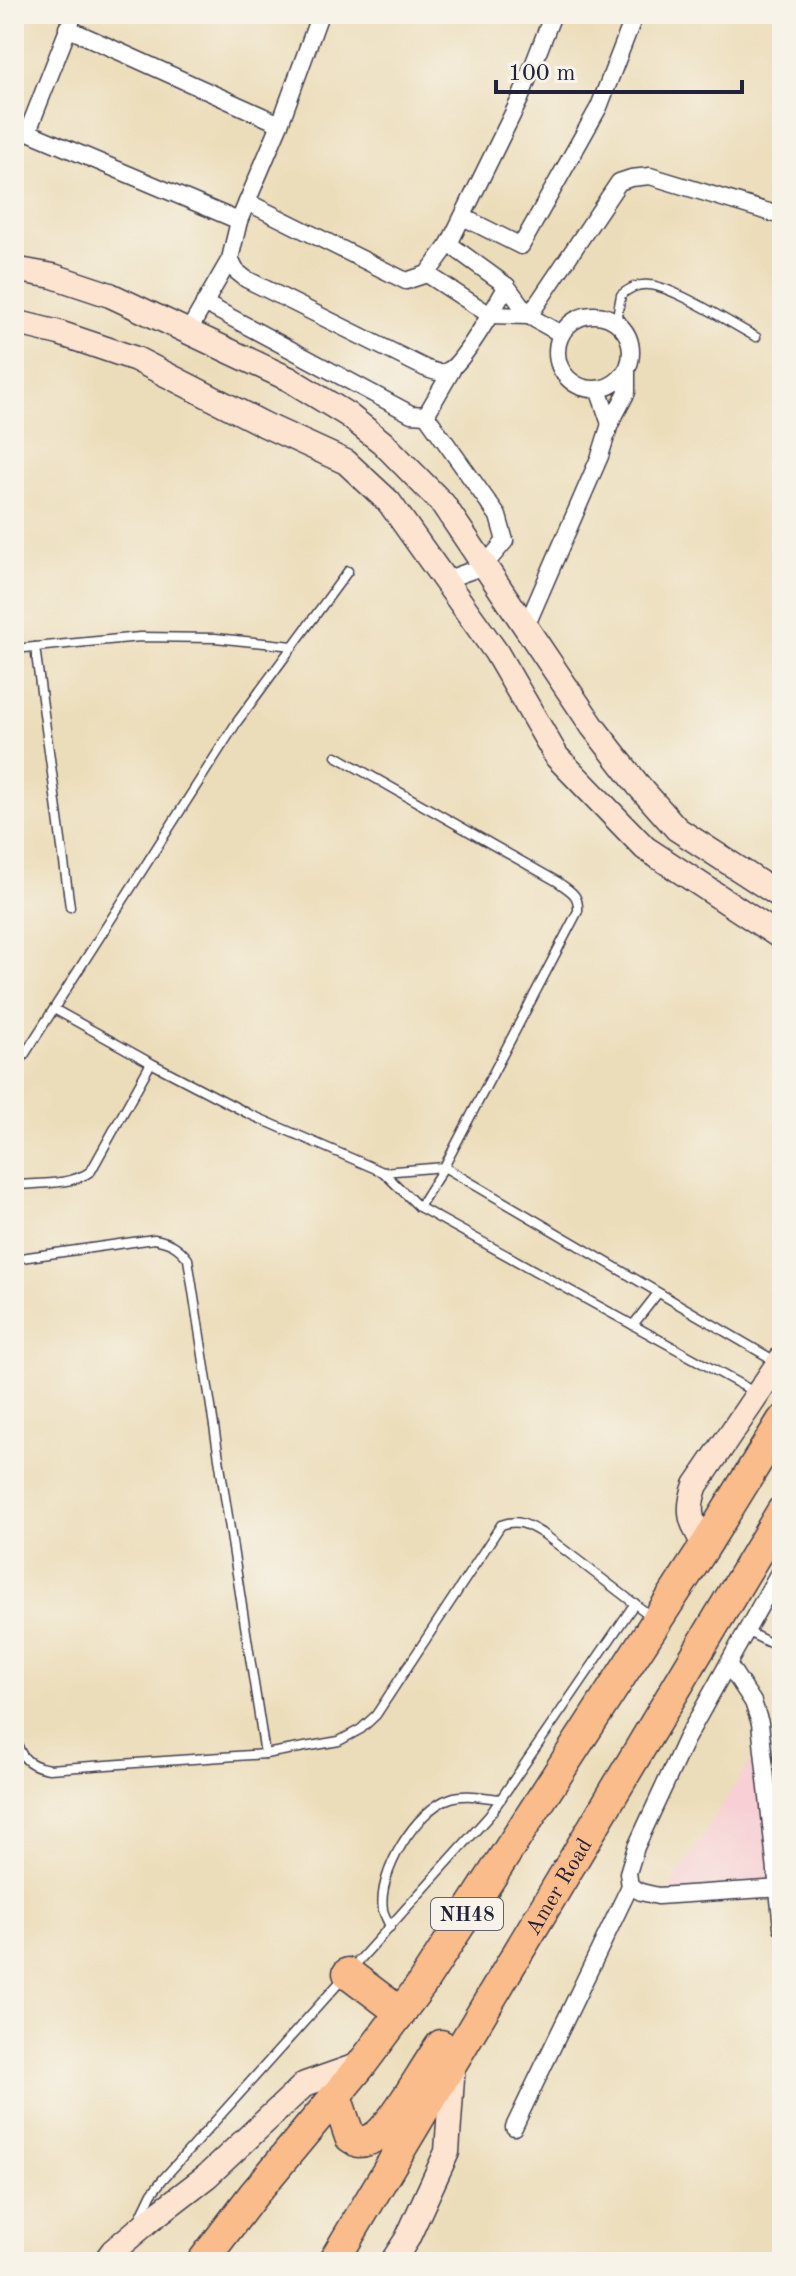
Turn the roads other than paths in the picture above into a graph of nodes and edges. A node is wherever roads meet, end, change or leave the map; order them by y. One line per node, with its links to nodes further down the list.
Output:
1 (320, 14): 5 (street)
2 (553, 14): 9 (street)
3 (635, 14): 9 (street)
4 (70, 21): 5 (street); 6 (street)
5 (280, 124): 7 (street)
6 (21, 128): 10 (street)
7 (247, 202): 10 (street); 14 (street)
8 (782, 216): 18 (street)
9 (463, 217): 11 (street)
10 (239, 221): 12 (street)
11 (449, 244): 14 (street); 15 (street)
12 (230, 259): 16 (street); 24 (street)
13 (14, 269): 21 (street)
14 (427, 274): 17 (street)
15 (507, 286): 17 (street); 18 (street)
16 (204, 303): 21 (street); 27 (street)
17 (490, 315): 18 (street); 24 (street)
18 (529, 316): 22 (street)
19 (14, 322): 31 (street)
20 (616, 322): 22 (street); 23 (lane); 25 (street)
21 (188, 332): 29 (street)
22 (561, 334): 26 (street)
23 (756, 337)
24 (452, 370): 27 (street)
25 (627, 370): 26 (street); 28 (street)
26 (598, 389): 28 (street)
27 (426, 415): 29 (street)
28 (610, 424): 32 (street)
29 (484, 566): 31 (street); 32 (street)
30 (348, 571): 33 (lane)
31 (445, 580): 39 (street)
32 (525, 629): 37 (street)
33 (293, 646): 34 (lane); 40 (lane)
34 (35, 647): 35 (lane); 38 (lane)
35 (14, 649)
36 (336, 756): 43 (lane)
37 (782, 897)
38 (70, 907)
39 (782, 938)
40 (54, 1009): 41 (lane); 42 (lane)
41 (151, 1063): 44 (lane); 45 (lane)
42 (14, 1071)
43 (444, 1167): 44 (lane); 46 (lane); 48 (lane)
44 (383, 1172): 46 (lane)
45 (14, 1185)
46 (419, 1207): 49 (lane)
47 (14, 1259): 63 (lane)
48 (658, 1293): 49 (lane); 50 (lane)
49 (633, 1325): 51 (lane)
50 (780, 1360): 51 (street)
51 (757, 1394): 54 (street)
52 (782, 1421): 54 (highway, NH48)
53 (782, 1511): 70 (highway, Amer Road / NH48)
54 (705, 1546): 58 (highway, NH48)
55 (782, 1567): 56 (street)
56 (766, 1596): 57 (lane); 59 (street)
57 (782, 1605)
58 (646, 1612): 63 (lane); 64 (lane); 71 (highway, NH48)
59 (746, 1631): 60 (lane); 61 (street)
60 (782, 1649)
61 (728, 1664): 65 (street); 66 (street)
62 (14, 1727): 63 (lane)
63 (265, 1754)
64 (501, 1799): 67 (lane); 67 (lane)
65 (630, 1886): 66 (street); 75 (street)
66 (780, 1889): 68 (street)
67 (390, 1927): 69 (lane)
68 (782, 1927)
69 (348, 1973): 71 (highway); 76 (lane)
70 (504, 1976): 72 (highway, Amer Road / NH48); 74 (highway)
71 (401, 2013): 73 (highway, NH48)
72 (453, 2061): 79 (highway, Amer Road / NH48); 80 (street)
73 (362, 2064): 74 (highway, NH48); 76 (street)
74 (336, 2096): 78 (highway, NH48)
75 (514, 2127)
76 (136, 2232): 77 (street)
77 (105, 2262)
78 (202, 2262)
79 (333, 2262)
80 (392, 2262)

